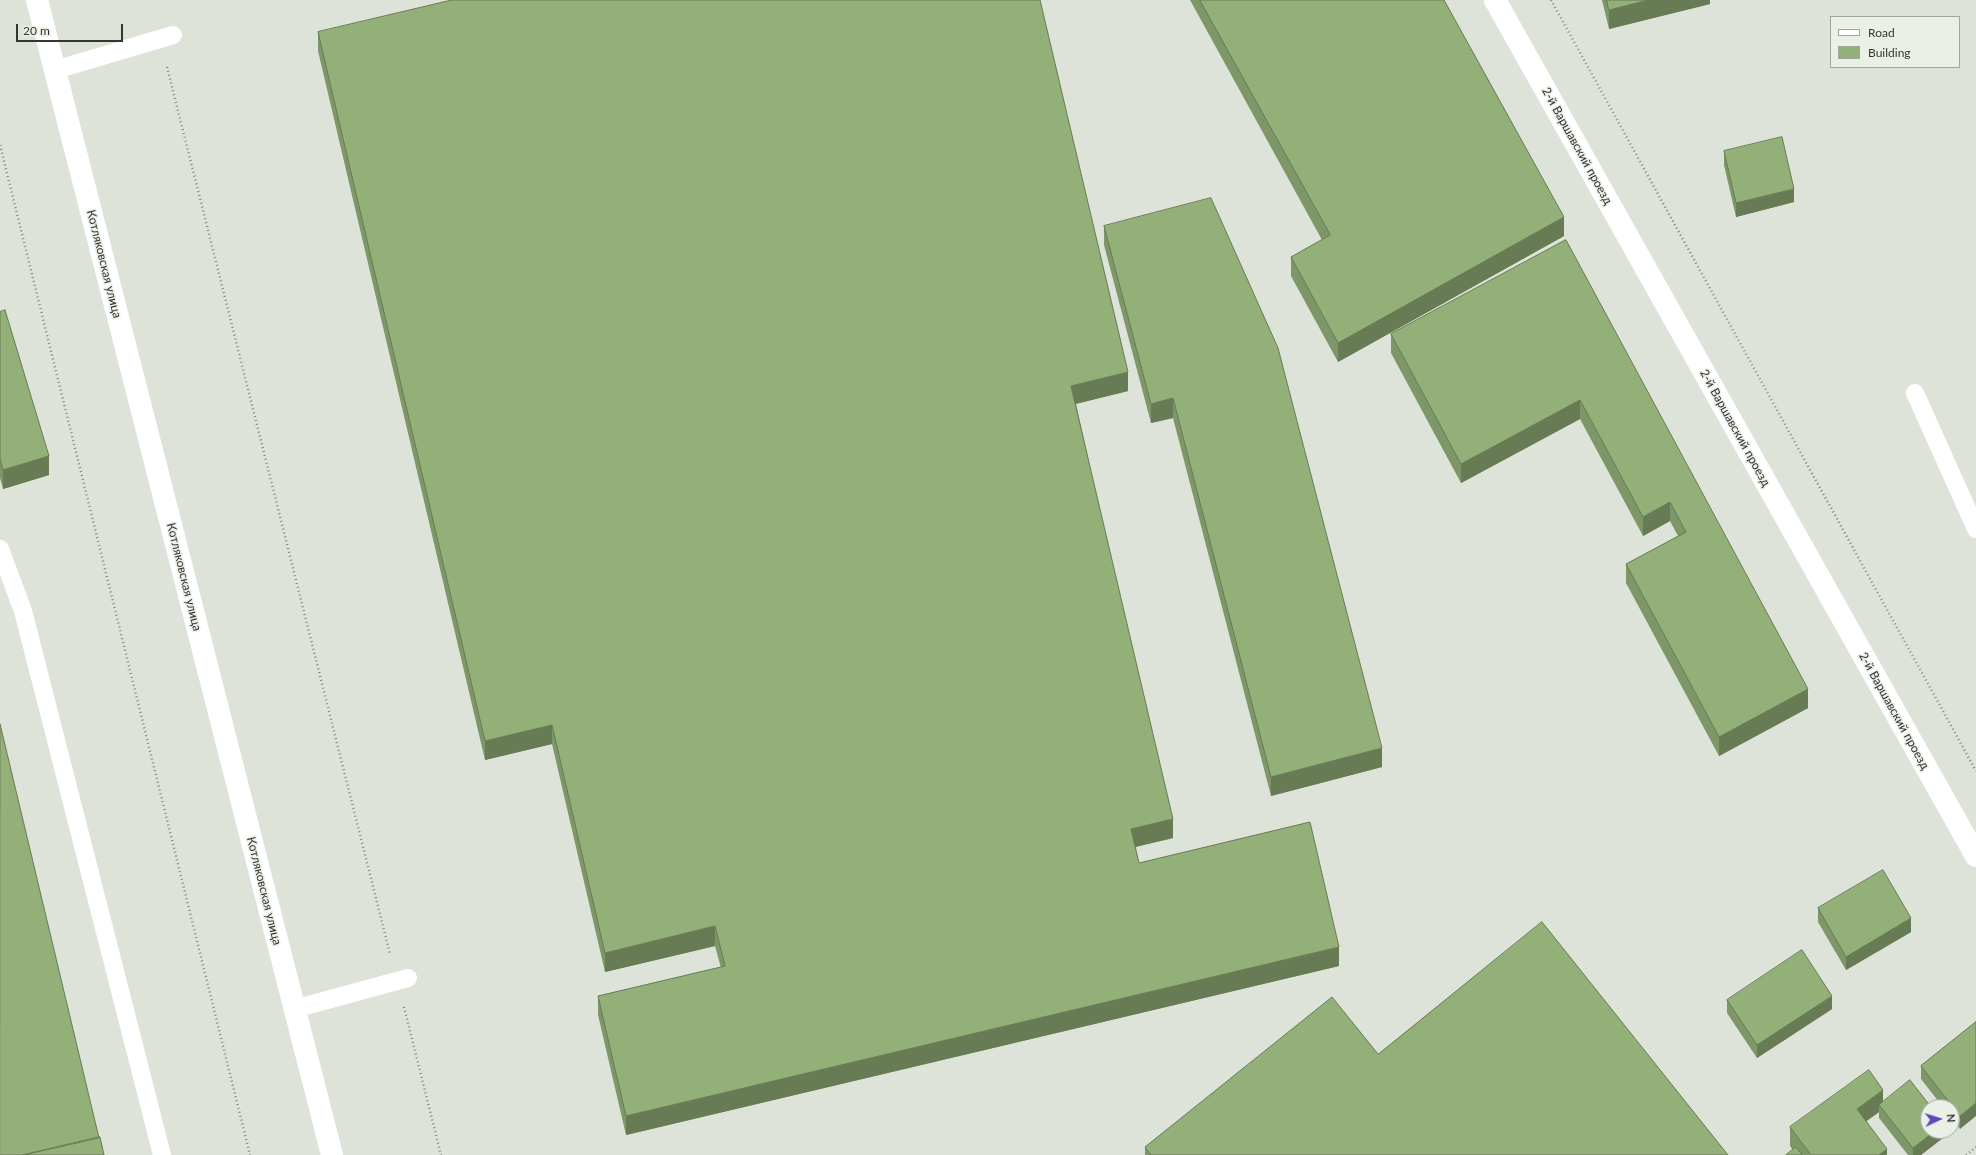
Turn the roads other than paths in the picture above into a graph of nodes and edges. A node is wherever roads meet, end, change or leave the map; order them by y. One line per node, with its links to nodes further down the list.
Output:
1 (37, 0): 4 (street, Котляковская улица)
2 (1495, 0): 8 (street, 2-й Варшавский проезд)
3 (167, 37): 4 (lane)
4 (55, 70): 10 (street, Котляковская улица)
5 (1915, 393): 6 (lane)
6 (1976, 529)
7 (0, 549): 11 (lane)
8 (1976, 856)
9 (403, 979): 10 (lane)
10 (294, 1009): 12 (street, Котляковская улица)
11 (162, 1155)
12 (332, 1155)

